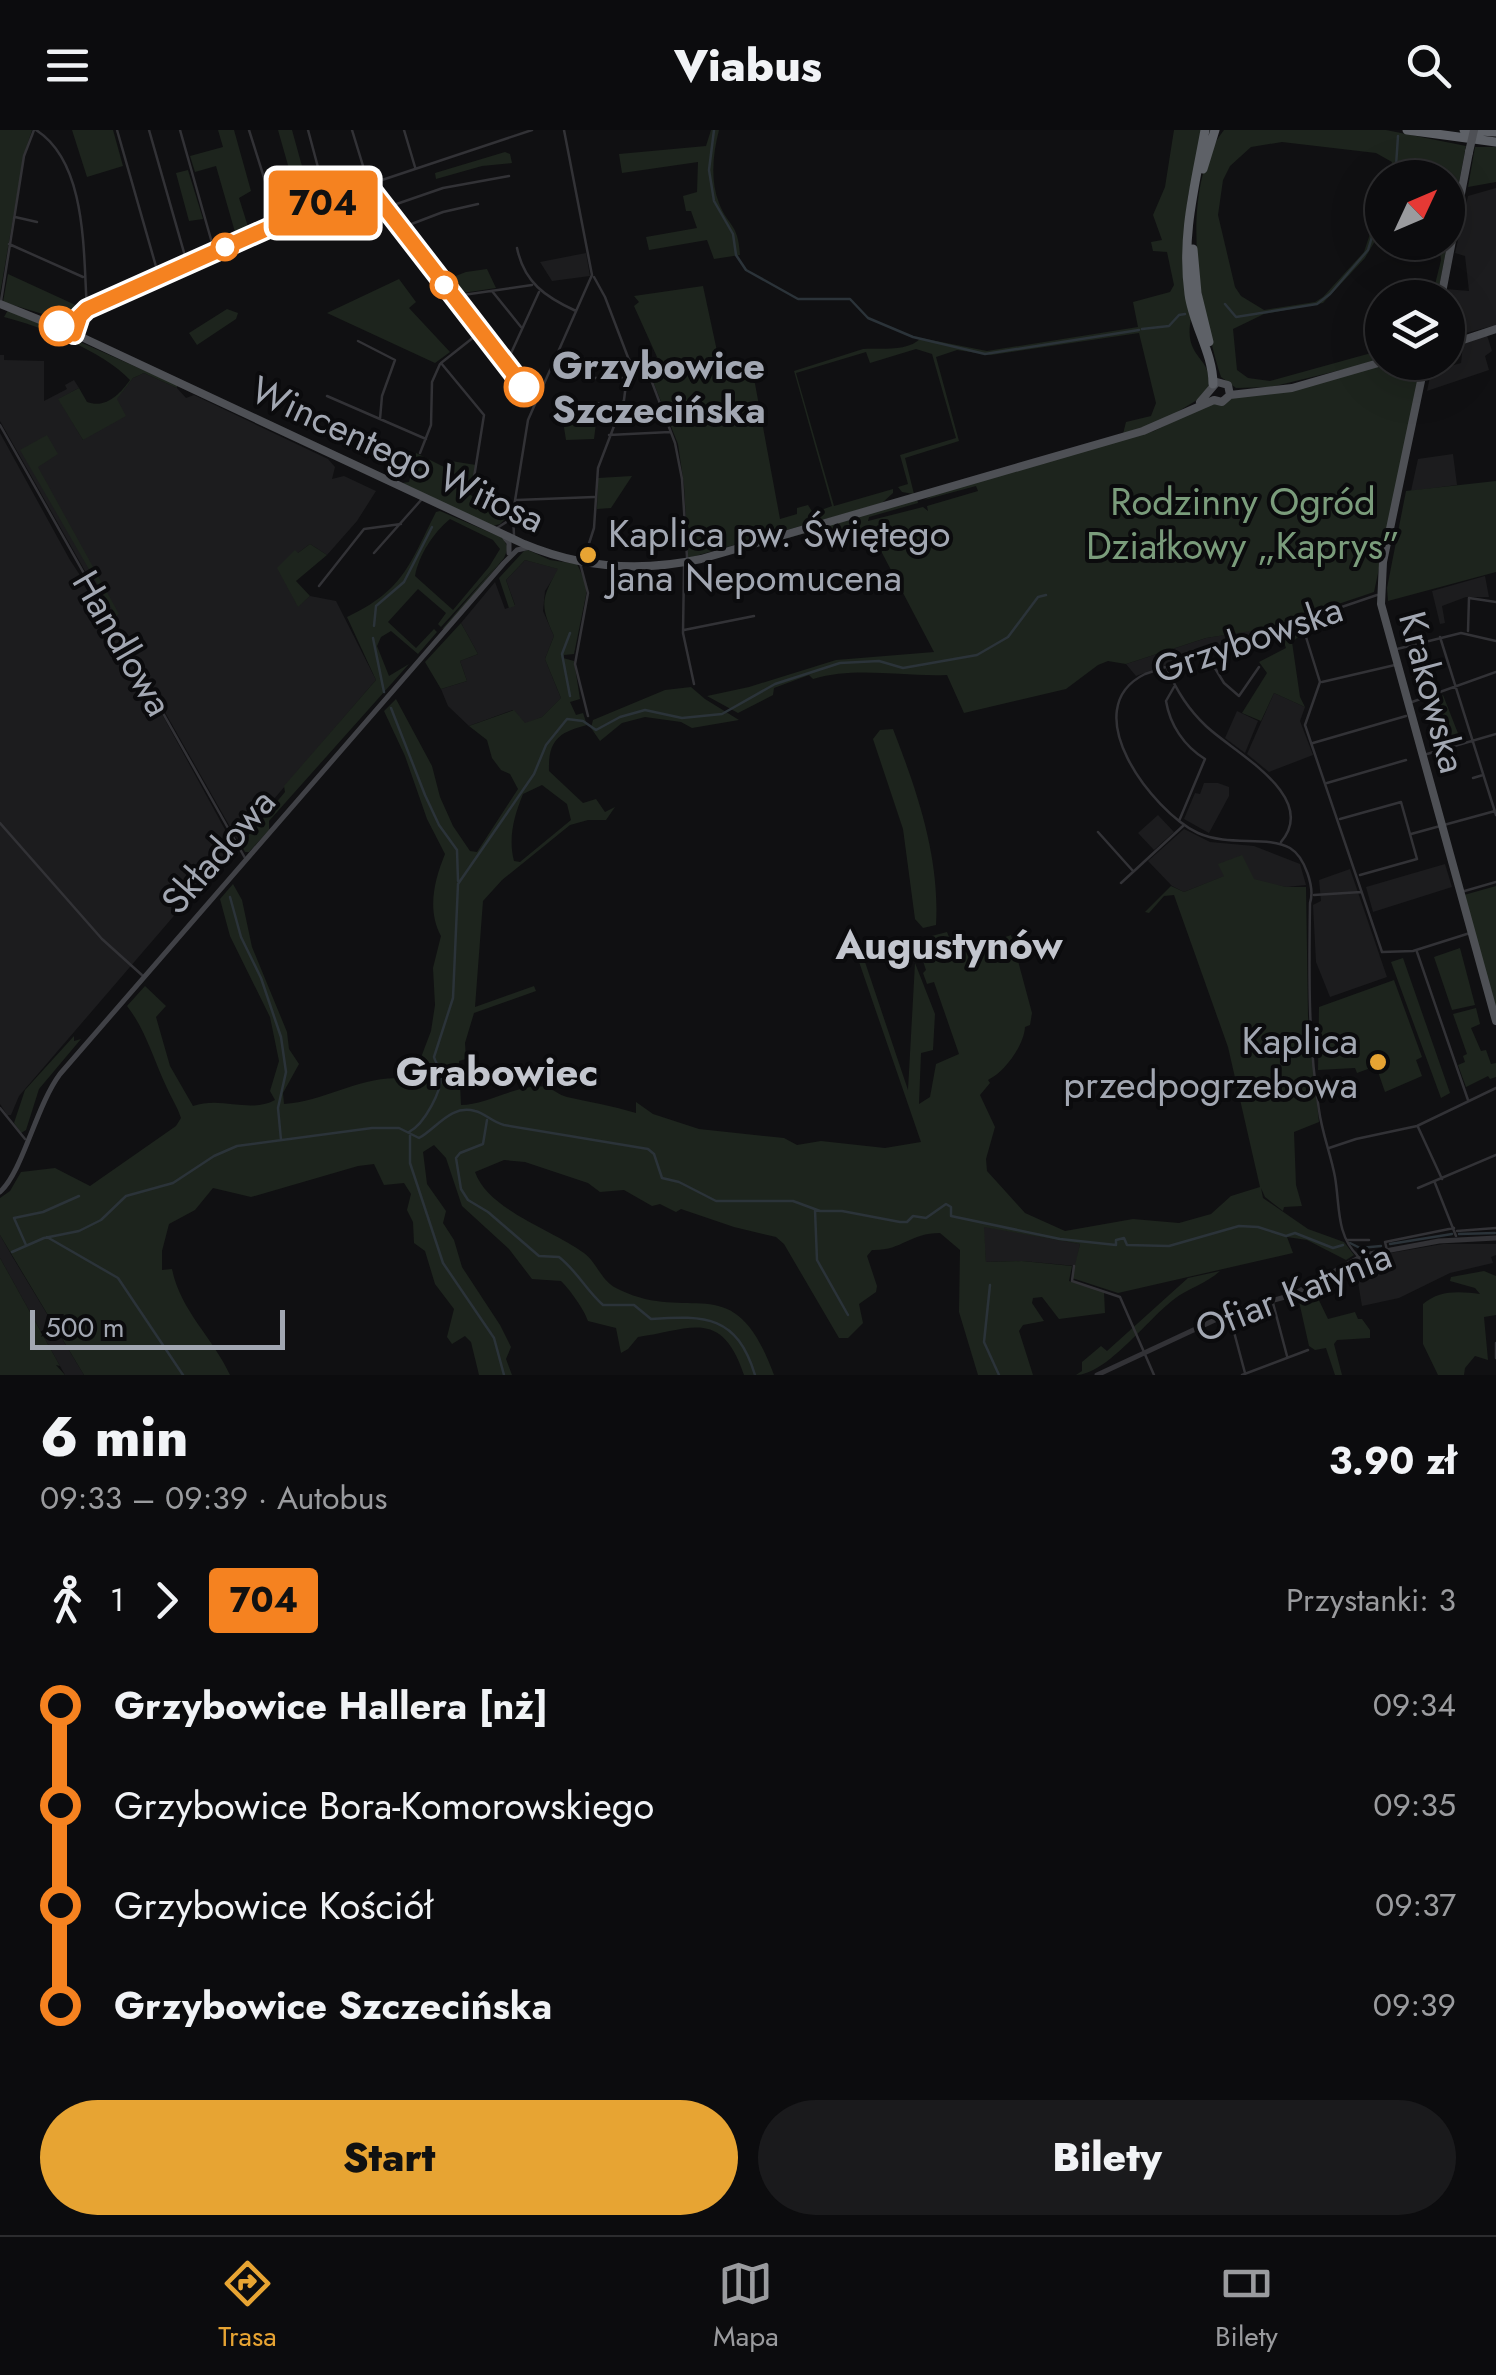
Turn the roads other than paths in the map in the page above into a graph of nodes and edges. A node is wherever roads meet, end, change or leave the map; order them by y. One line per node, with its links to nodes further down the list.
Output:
1 (35, 130): 24 (street); 32 (street)
2 (117, 130): 33 (street)
3 (149, 130): 31 (street)
4 (180, 130): 30 (street)
5 (249, 130): 26 (street)
6 (308, 130): 21 (street)
7 (352, 130): 20 (street)
8 (404, 130): 18 (street)
9 (532, 130): 18 (street)
10 (564, 130): 34 (street)
11 (1213, 130): 17 (highway); 17 (highway)
12 (1408, 130): 16 (highway)
13 (1464, 130): 15 (highway)
14 (1474, 130): 35 (main road, bridge)
15 (1496, 132)
16 (1496, 142)
17 (1201, 162): 56 (highway)
18 (416, 168): 20 (street)
19 (508, 176): 23 (street)
20 (367, 184): 21 (street); 23 (street)
21 (327, 202): 26 (street)
22 (478, 204): 27 (street)
23 (384, 209): 27 (street)
24 (14, 217): 25 (street); 28 (street)
25 (37, 222)
26 (278, 224): 30 (street)
27 (399, 228): 39 (street)
28 (9, 244): 32 (street); 40 (street)
29 (518, 248): 36 (street)
30 (215, 252): 31 (street)
31 (187, 264): 33 (street)
32 (85, 276): 41 (street)
33 (158, 277): 41 (street)
34 (592, 277): 42 (street); 50 (street)
35 (1444, 280)
36 (534, 284): 37 (street); 38 (street)
37 (492, 291): 39 (street); 43 (street)
38 (540, 291): 42 (street); 43 (street)
39 (454, 298): 45 (street)
40 (0, 305): 46 (main road, Wincentego Witosa)
41 (87, 309): 46 (street)
42 (577, 311): 49 (street)
43 (522, 328): 52 (street)
44 (1492, 330): 47 (main road)
45 (480, 332): 51 (street); 52 (street)
46 (74, 334): 69 (main road, Wincentego Witosa)
47 (1465, 338)
48 (358, 341): 61 (street)
49 (560, 348): 54 (street); 58 (street)
50 (629, 360): 54 (street); 63 (street)
51 (441, 363): 65 (street); 67 (street)
52 (506, 365): 58 (street)
53 (1365, 367): 56 (main road, Wincentego Witosa)
54 (628, 378): 60 (street)
55 (1423, 380): 81 (main road, Krakowska)
56 (1220, 391): 79 (main road, Wincentego Witosa)
57 (328, 396): 61 (street)
58 (537, 400): 70 (street)
59 (576, 403): 60 (street)
60 (622, 404): 64 (street)
61 (380, 420): 65 (street)
62 (0, 426): 119 (street, Handlowa)
63 (671, 432): 64 (street); 79 (street)
64 (610, 435): 68 (street)
65 (426, 440): 66 (street)
66 (420, 453)
67 (472, 490)
68 (595, 497): 70 (street); 78 (street)
69 (423, 498): 72 (street); 73 (main road, Wincentego Witosa)
70 (515, 500): 71 (street)
71 (513, 513): 73 (street); 73 (street)
72 (401, 524): 76 (street); 80 (street)
73 (506, 531): 74 (main road, Wincentego Witosa); 77 (main road)
74 (518, 542): 75 (main road, Wincentego Witosa); 77 (main road, Składowa)
75 (531, 547): 77 (main road, Składowa); 78 (main road, Wincentego Witosa)
76 (374, 553)
77 (510, 554): 119 (main road, Składowa)
78 (582, 562): 79 (main road, Wincentego Witosa); 101 (street)
79 (686, 562): 85 (street)
80 (319, 586)
81 (1380, 596): 84 (street, Grzybowska); 89 (main road, Krakowska)
82 (1496, 602): 86 (street)
83 (754, 616): 85 (street)
84 (1301, 621): 90 (street, Grzybowska); 95 (street)
85 (683, 630): 96 (street)
86 (1468, 632): 87 (street); 88 (street)
87 (1440, 636): 89 (street); 98 (street)
88 (1496, 641)
89 (1391, 650): 91 (main road, Krakowska)
90 (1206, 654): 92 (street, Grzybowska); 93 (street)
91 (1395, 665): 95 (street); 99 (main road, Krakowska)
92 (1167, 666): 97 (street); 112 (street, Grzybowska)
93 (1260, 667)
94 (1496, 672): 98 (street)
95 (1320, 682): 104 (street)
96 (694, 684)
97 (1174, 686): 112 (street); 118 (street)
98 (1455, 689): 99 (street); 103 (street)
99 (1406, 703): 100 (main road, Krakowska)
100 (1409, 715): 104 (street); 105 (main road, Krakowska)
101 (588, 716)
102 (1496, 734): 103 (street)
103 (1475, 740): 105 (street); 107 (street)
104 (1312, 744): 109 (street)
105 (1421, 756): 115 (main road, Krakowska)
106 (1406, 760): 109 (street)
107 (1484, 775): 108 (street); 110 (street)
108 (1473, 778)
109 (1326, 784): 111 (street)
110 (1496, 812): 115 (street)
111 (1338, 819): 117 (street); 121 (street)
112 (1179, 821): 114 (street)
113 (0, 823): 129 (street)
114 (1184, 825): 118 (street); 120 (street)
115 (1441, 826): 117 (street); 125 (main road, Krakowska)
116 (1098, 832): 120 (street)
117 (1410, 834): 121 (street)
118 (1280, 844): 126 (street)
119 (247, 860): 129 (main road, Składowa)
120 (1134, 872): 123 (street)
121 (1359, 876): 124 (street)
122 (1496, 882): 125 (street)
123 (1121, 883)
124 (1364, 892): 126 (street); 128 (street)
125 (1460, 893): 127 (main road, Krakowska)
126 (1313, 894): 136 (street)
127 (1471, 932): 128 (street); 130 (main road, Krakowska)
128 (1416, 950): 132 (street)
129 (144, 977): 135 (main road, Składowa)
130 (1496, 1021)
131 (1496, 1088): 132 (street)
132 (1469, 1101): 134 (street)
133 (0, 1108): 135 (street)
134 (1418, 1126): 136 (street); 138 (street)
135 (26, 1140): 141 (main road, Składowa)
136 (1328, 1149): 145 (street)
137 (1496, 1155): 138 (street)
138 (1442, 1179): 139 (street)
139 (1435, 1182): 140 (street); 143 (street)
140 (1418, 1188)
141 (0, 1192)
142 (1496, 1228): 143 (street)
143 (1455, 1233): 144 (street, Ofiar Katynia); 147 (street, Ofiar Katynia); 147 (street)
144 (1496, 1238)
145 (1346, 1240): 146 (street); 148 (street)
146 (1369, 1240)
147 (1386, 1246): 148 (street, Ofiar Katynia)
148 (1359, 1257): 150 (street, Ofiar Katynia)
149 (1074, 1266): 154 (street)
150 (1273, 1301): 154 (street, Ofiar Katynia); 155 (street)
151 (1234, 1332): 158 (street)
152 (1496, 1343): 156 (street)
153 (1308, 1350): 155 (street)
154 (1147, 1354): 159 (street, Ofiar Katynia); 160 (street)
155 (1287, 1356): 157 (street)
156 (1496, 1358)
157 (1252, 1372): 158 (street)
158 (1243, 1374)
159 (1098, 1375)
160 (1154, 1375)

